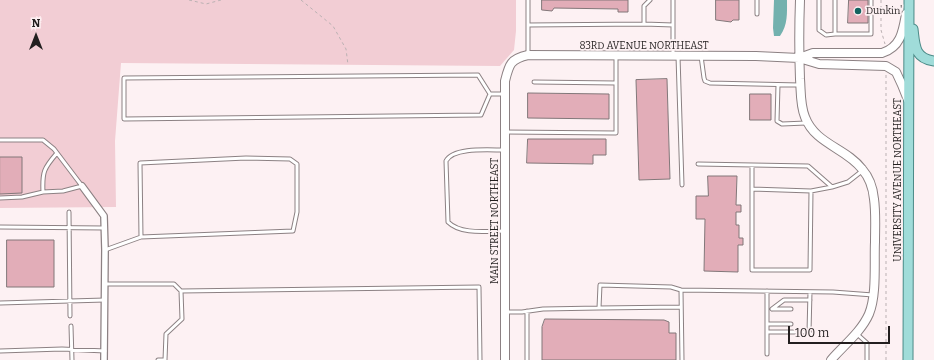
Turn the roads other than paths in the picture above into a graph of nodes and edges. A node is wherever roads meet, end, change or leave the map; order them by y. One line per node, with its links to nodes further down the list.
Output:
1 (528, 0): 12 (lane)
2 (650, 0): 11 (lane)
3 (673, 0): 13 (lane)
4 (756, 0): 10 (lane)
5 (800, 0): 19 (street)
6 (819, 0): 14 (lane)
7 (835, 0): 14 (lane)
8 (871, 0): 14 (lane)
9 (909, 0): 19 (street, 83RD AVENUE NORTHEAST); 20 (main road); 28 (main road, UNIVERSITY AVENUE NORTHEAST)
10 (757, 14)
11 (644, 24): 12 (lane); 13 (lane)
12 (528, 25): 15 (lane)
13 (673, 25): 17 (lane)
14 (835, 34)
15 (528, 55): 16 (street, 83RD AVENUE NORTHEAST); 21 (street, 83RD AVENUE NORTHEAST)
16 (616, 56): 17 (street, 83RD AVENUE NORTHEAST); 23 (lane)
17 (676, 56): 18 (street, 83RD AVENUE NORTHEAST); 37 (lane)
18 (701, 56): 19 (street, 83RD AVENUE NORTHEAST); 24 (lane)
19 (799, 58): 25 (street); 28 (street, 83RD AVENUE NORTHEAST)
20 (934, 61)
21 (505, 81): 27 (street, MAIN STREET NORTHEAST)
22 (534, 82): 23 (lane)
23 (616, 83): 30 (lane)
24 (778, 85): 25 (lane); 29 (lane)
25 (800, 85): 29 (street)
26 (490, 94): 26 (lane); 27 (lane)
27 (505, 94): 30 (street, MAIN STREET NORTHEAST)
28 (909, 104): 92 (main road, UNIVERSITY AVENUE NORTHEAST)
29 (807, 123): 36 (street)
30 (505, 132): 32 (street, MAIN STREET NORTHEAST)
31 (0, 140): 33 (lane)
32 (505, 150): 48 (street, MAIN STREET NORTHEAST); 48 (lane)
33 (56, 153): 38 (lane); 42 (lane)
34 (698, 164): 35 (lane)
35 (752, 165): 39 (lane); 40 (lane)
36 (864, 170): 39 (lane); 56 (street)
37 (682, 185)
38 (82, 186): 42 (lane); 47 (street)
39 (832, 187): 41 (lane)
40 (752, 189): 41 (lane); 41 (lane)
41 (811, 191)
42 (43, 192): 43 (lane)
43 (0, 198)
44 (69, 212): 46 (lane)
45 (0, 227): 46 (lane)
46 (69, 228): 47 (lane); 59 (lane)
47 (104, 228): 50 (street)
48 (505, 231): 69 (street, MAIN STREET NORTHEAST)
49 (142, 237): 49 (lane); 50 (lane)
50 (105, 250): 51 (street)
51 (105, 284): 53 (lane); 57 (street)
52 (681, 290): 54 (lane); 61 (lane); 62 (lane)
53 (181, 291): 85 (lane); 86 (lane)
54 (767, 291): 55 (lane); 63 (lane)
55 (810, 292): 56 (lane); 58 (lane)
56 (873, 295): 77 (street)
57 (105, 300): 59 (lane); 80 (street)
58 (810, 300): 64 (lane); 67 (lane)
59 (70, 301): 60 (lane); 70 (lane)
60 (0, 303)
61 (682, 307): 62 (lane); 89 (lane)
62 (599, 308): 68 (lane)
63 (767, 309): 64 (lane); 71 (lane)
64 (772, 309): 65 (lane)
65 (791, 310)
66 (804, 310): 67 (lane)
67 (809, 310): 74 (lane)
68 (527, 311): 69 (lane); 88 (lane)
69 (505, 312): 87 (street, MAIN STREET NORTHEAST)
70 (70, 316)
71 (768, 324): 72 (lane); 76 (lane)
72 (791, 324)
73 (803, 324): 74 (lane)
74 (809, 324): 76 (lane)
75 (70, 326): 78 (lane)
76 (768, 332): 81 (lane)
77 (856, 334): 90 (street); 91 (lane)
78 (72, 349): 79 (lane); 80 (lane); 82 (lane)
79 (0, 351)
80 (104, 351): 83 (street)
81 (767, 354)
82 (72, 360)
83 (104, 360)
84 (158, 360): 85 (lane)
85 (165, 360)
86 (480, 360)
87 (505, 360)
88 (527, 360)
89 (682, 360)
90 (832, 360)
91 (867, 360)
92 (908, 360)

